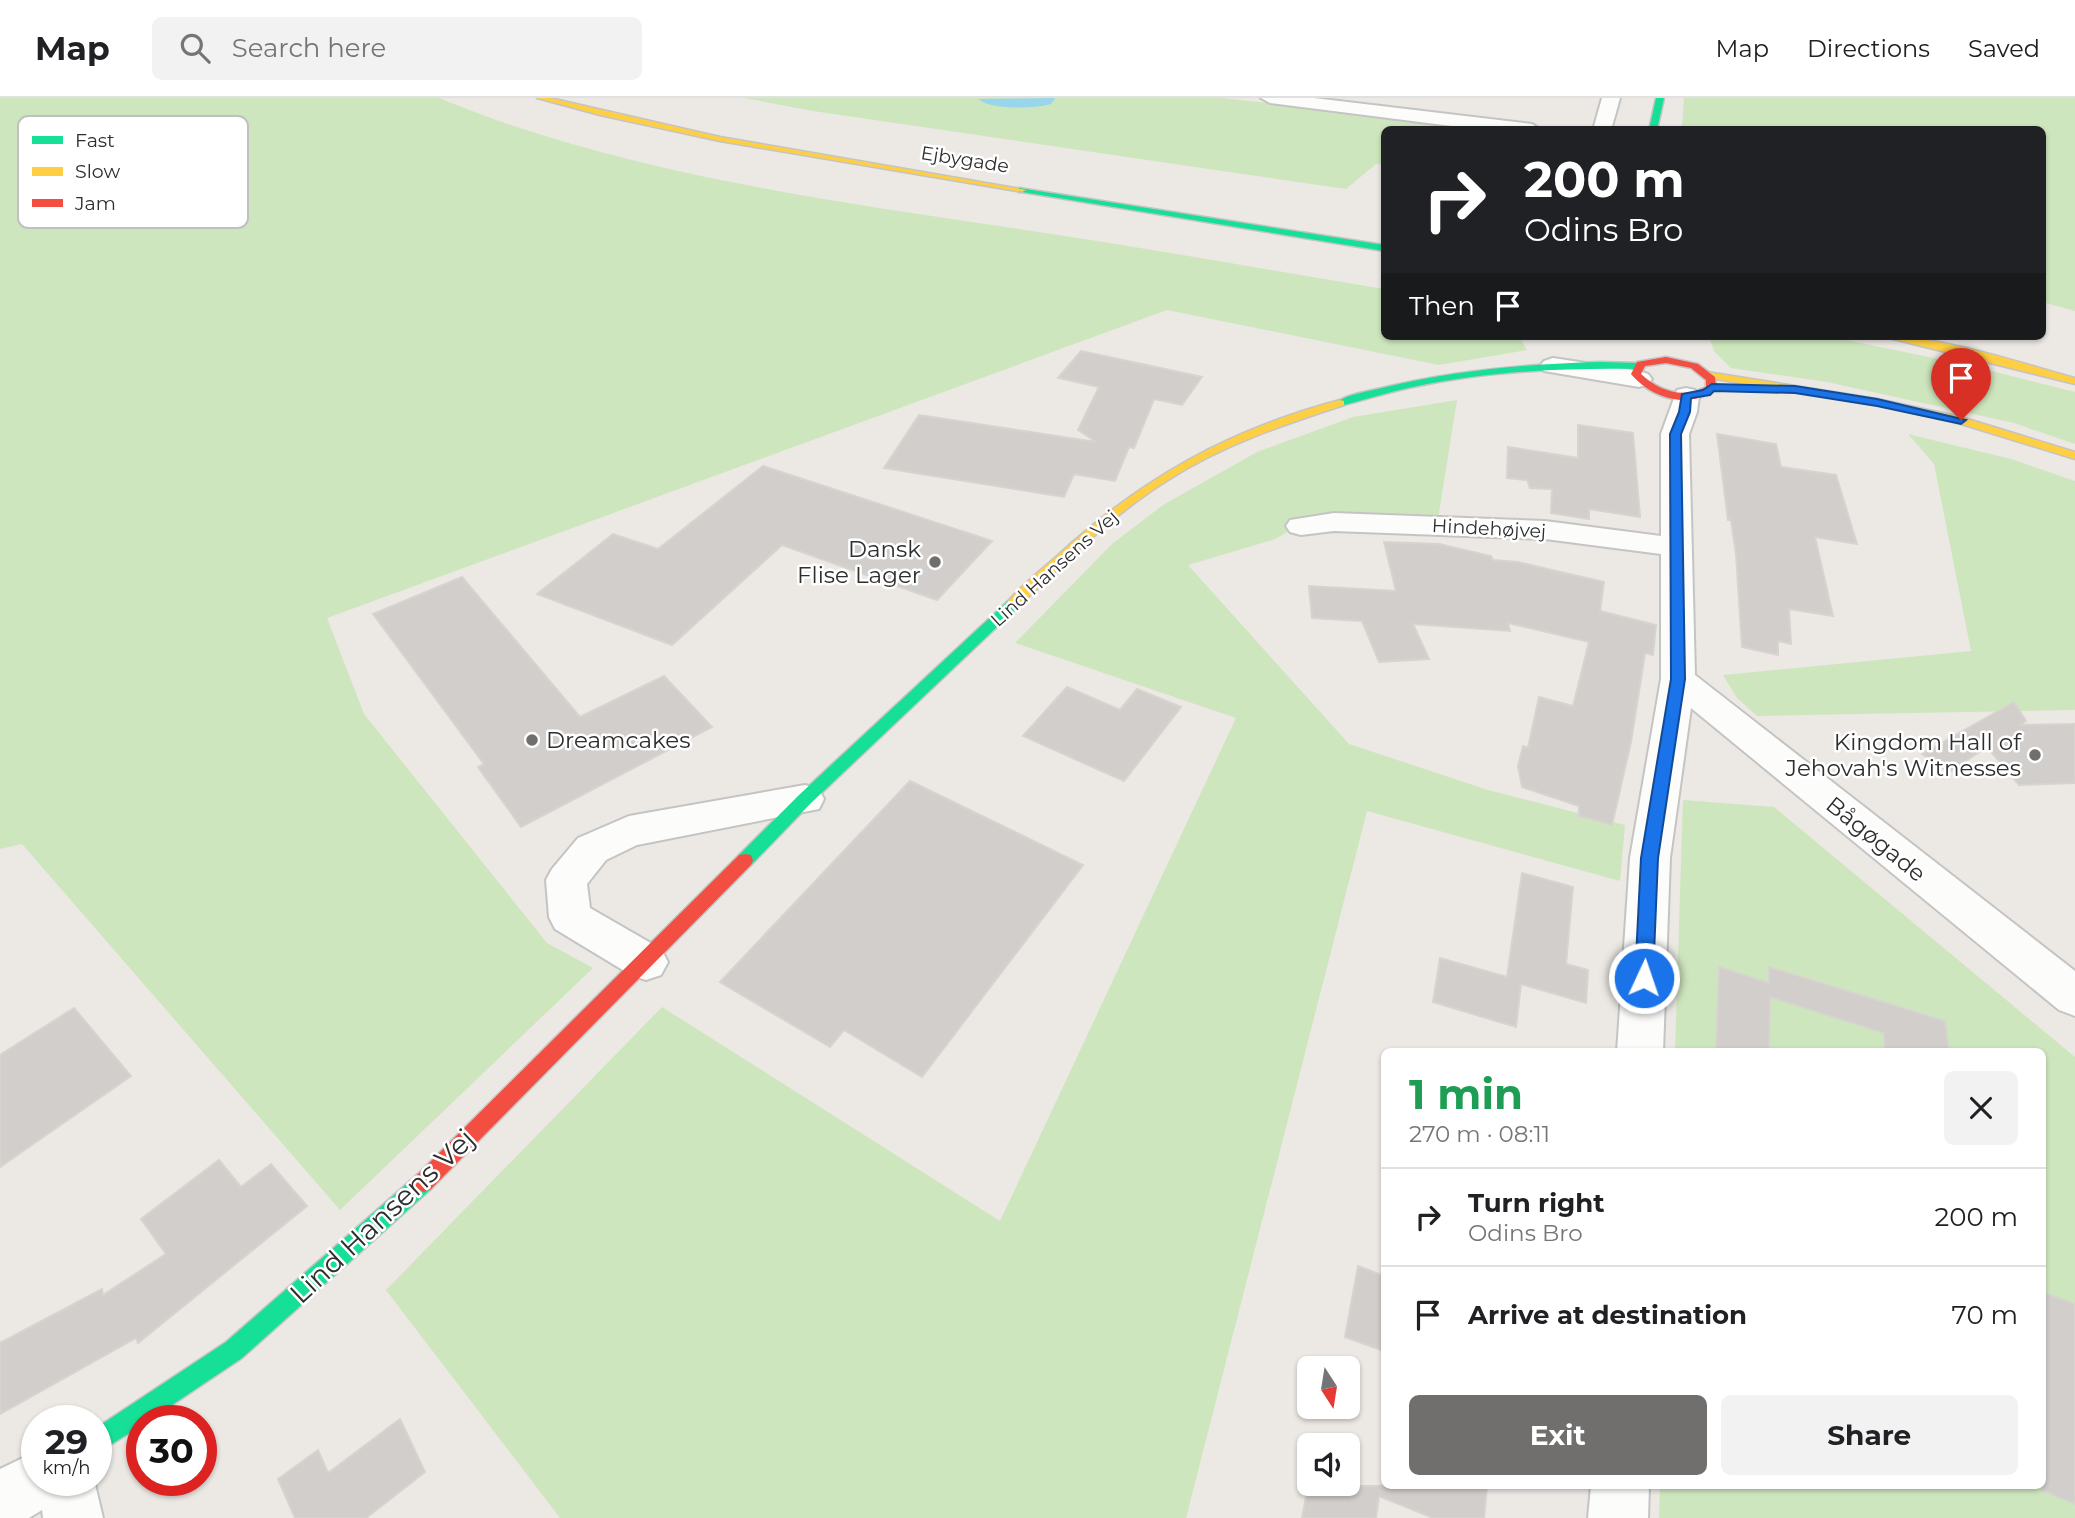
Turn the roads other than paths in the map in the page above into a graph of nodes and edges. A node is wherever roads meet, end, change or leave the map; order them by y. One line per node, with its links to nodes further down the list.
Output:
1 (541, 98): 10 (main road, Ejbygade)
2 (598, 98): 9 (main road, Ejbygade)
3 (1270, 98): 6 (street)
4 (1611, 98): 7 (street)
5 (1660, 98): 8 (main road)
6 (1499, 126)
7 (1603, 126)
8 (1654, 126)
9 (1381, 233)
10 (1381, 248)
11 (1905, 340): 17 (main road)
12 (1981, 340): 13 (main road)
13 (2000, 344)
14 (1553, 366): 15 (street, Lind Hansens Vej); 24 (main road, Lind Hansens Vej)
15 (1645, 379): 16 (main road); 18 (main road); 19 (street)
16 (1709, 381): 18 (main road); 20 (main road)
17 (2075, 381)
18 (1686, 396): 19 (street)
19 (1675, 434): 22 (street)
20 (2075, 456)
21 (1301, 526): 22 (street, Hindehøjvej)
22 (1676, 547): 23 (street)
23 (1678, 679): 26 (street, Bågøgade); 27 (street)
24 (805, 799): 25 (main road, Lind Hansens Vej); 25 (street)
25 (646, 962): 28 (main road, Lind Hansens Vej)
26 (2075, 998)
27 (1640, 1048)
28 (112, 1431)
29 (1620, 1489): 34 (street)
30 (21, 1490): 32 (street)
31 (68, 1496): 33 (street)
32 (0, 1502)
33 (73, 1518)
34 (1618, 1518)

